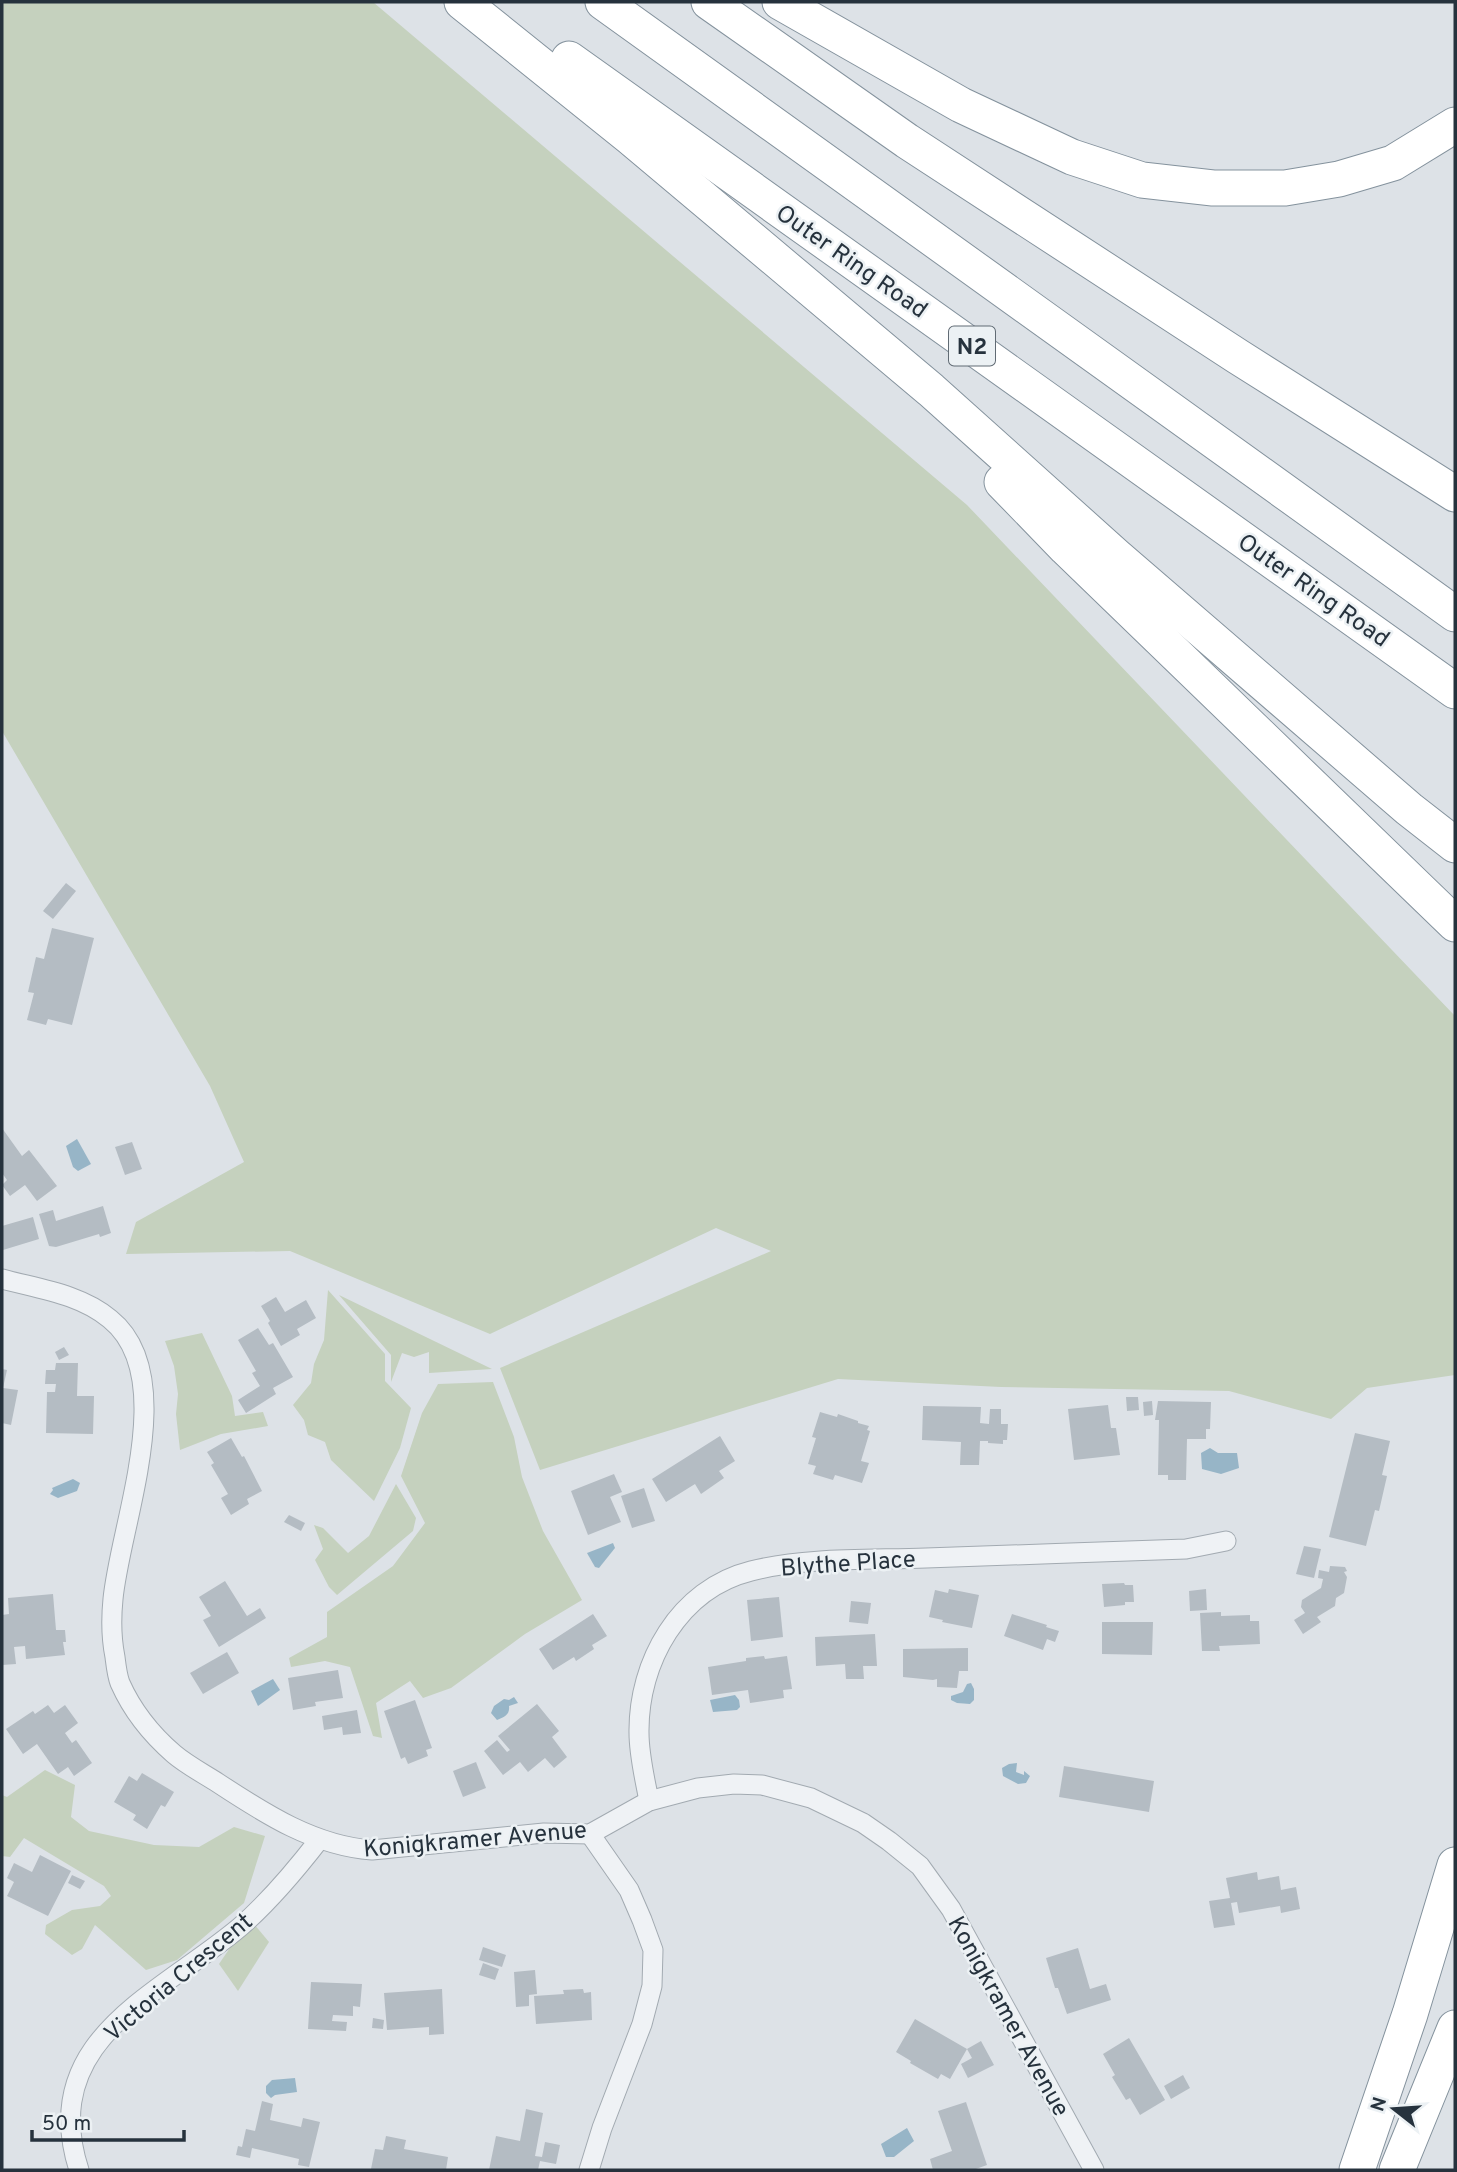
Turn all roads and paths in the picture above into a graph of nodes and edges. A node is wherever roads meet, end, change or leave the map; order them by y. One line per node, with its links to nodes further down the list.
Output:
1 (462, 2): 7 (highway)
2 (488, 2): 10 (highway, Outer Ring Road / N2)
3 (603, 2): 9 (highway, N2)
4 (709, 2): 8 (highway)
5 (780, 2): 6 (highway)
6 (1455, 125)
7 (821, 298): 11 (highway); 12 (highway)
8 (1455, 494)
9 (1455, 614)
10 (1455, 691)
11 (1455, 845)
12 (1455, 924)
13 (2, 1279): 17 (street, Konigkramer Avenue)
14 (1226, 1541): 15 (street, Blythe Place)
15 (649, 1801): 16 (street, Konigkramer Avenue); 22 (street, Konigkramer Avenue)
16 (590, 1833): 17 (street, Konigkramer Avenue); 21 (street)
17 (319, 1840): 20 (street, Victoria Crescent)
18 (1455, 1864): 23 (highway)
19 (1455, 2028): 24 (highway)
20 (79, 2170)
21 (589, 2170)
22 (1094, 2170)
23 (1357, 2170)
24 (1397, 2170)

